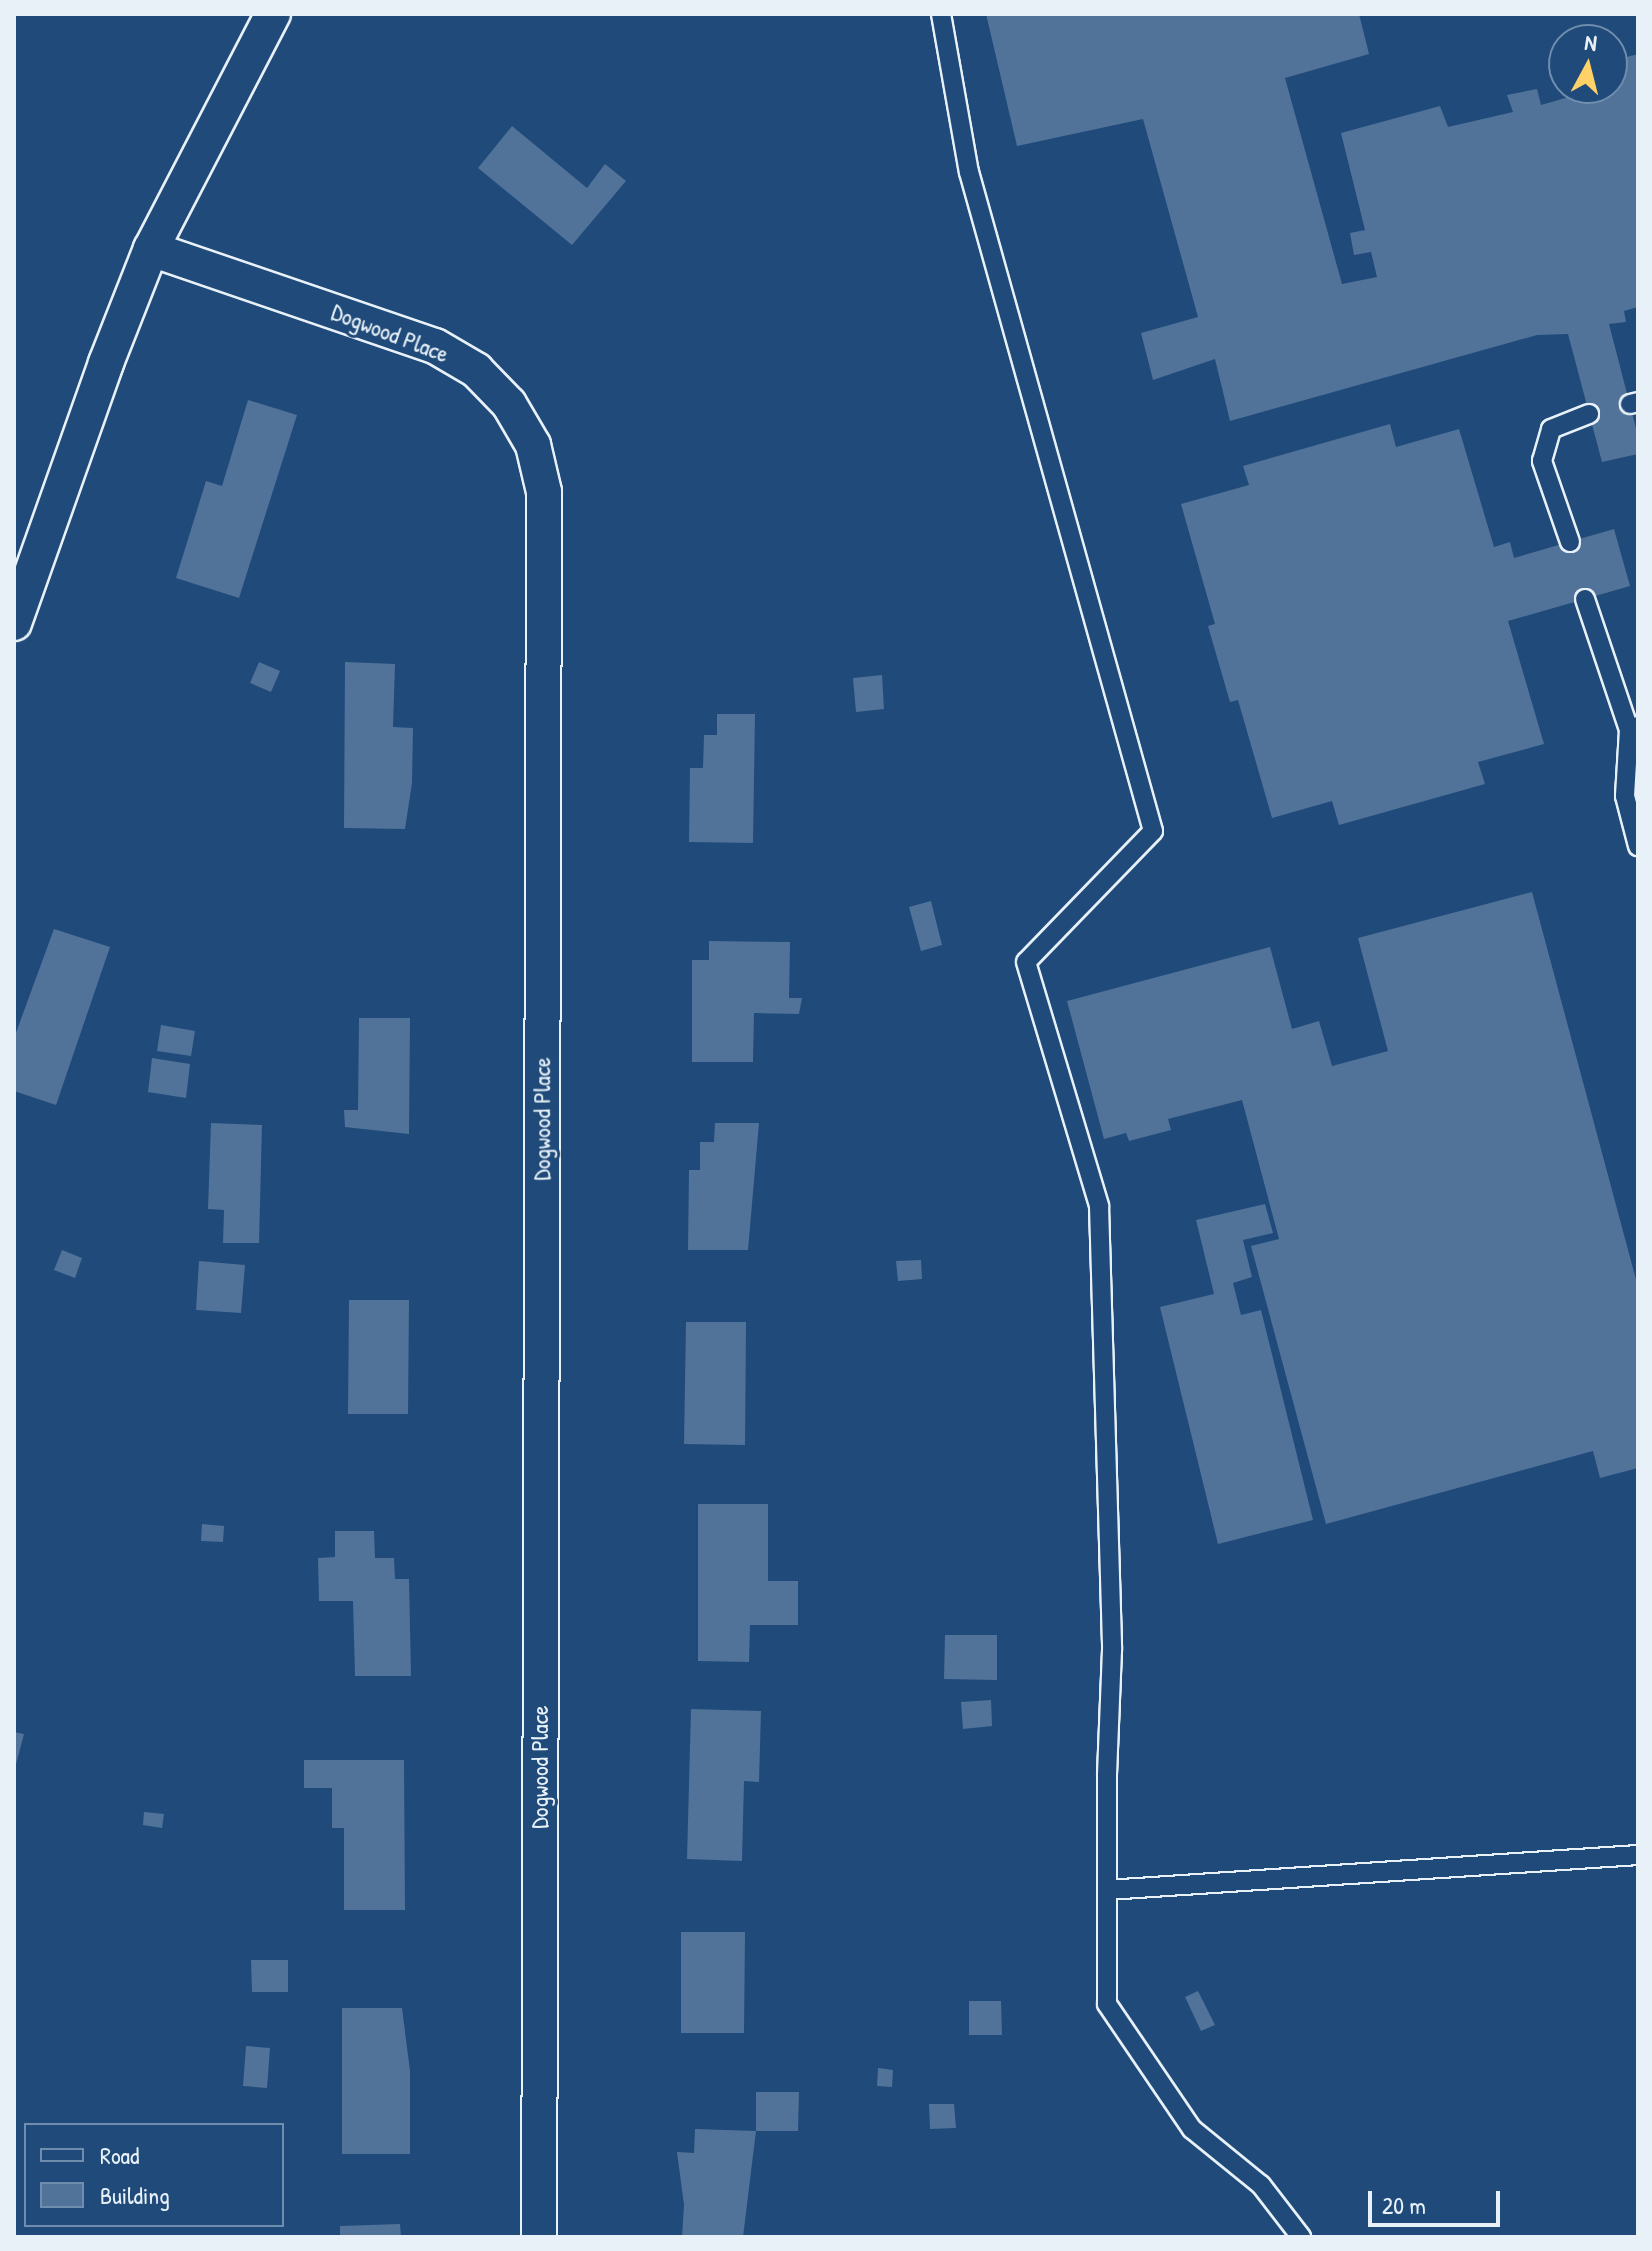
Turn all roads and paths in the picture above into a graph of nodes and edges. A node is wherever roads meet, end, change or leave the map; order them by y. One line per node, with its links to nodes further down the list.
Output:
1 (273, 14): 3 (street)
2 (941, 14): 11 (lane)
3 (151, 249): 7 (street); 12 (street, Dogwood Place)
4 (1589, 414): 5 (lane)
5 (1570, 542)
6 (1585, 599): 8 (lane)
7 (14, 623)
8 (1634, 728): 9 (lane)
9 (1638, 846)
10 (1638, 1855): 11 (lane)
11 (1107, 1890): 13 (lane)
12 (539, 2237)
13 (1301, 2237)

